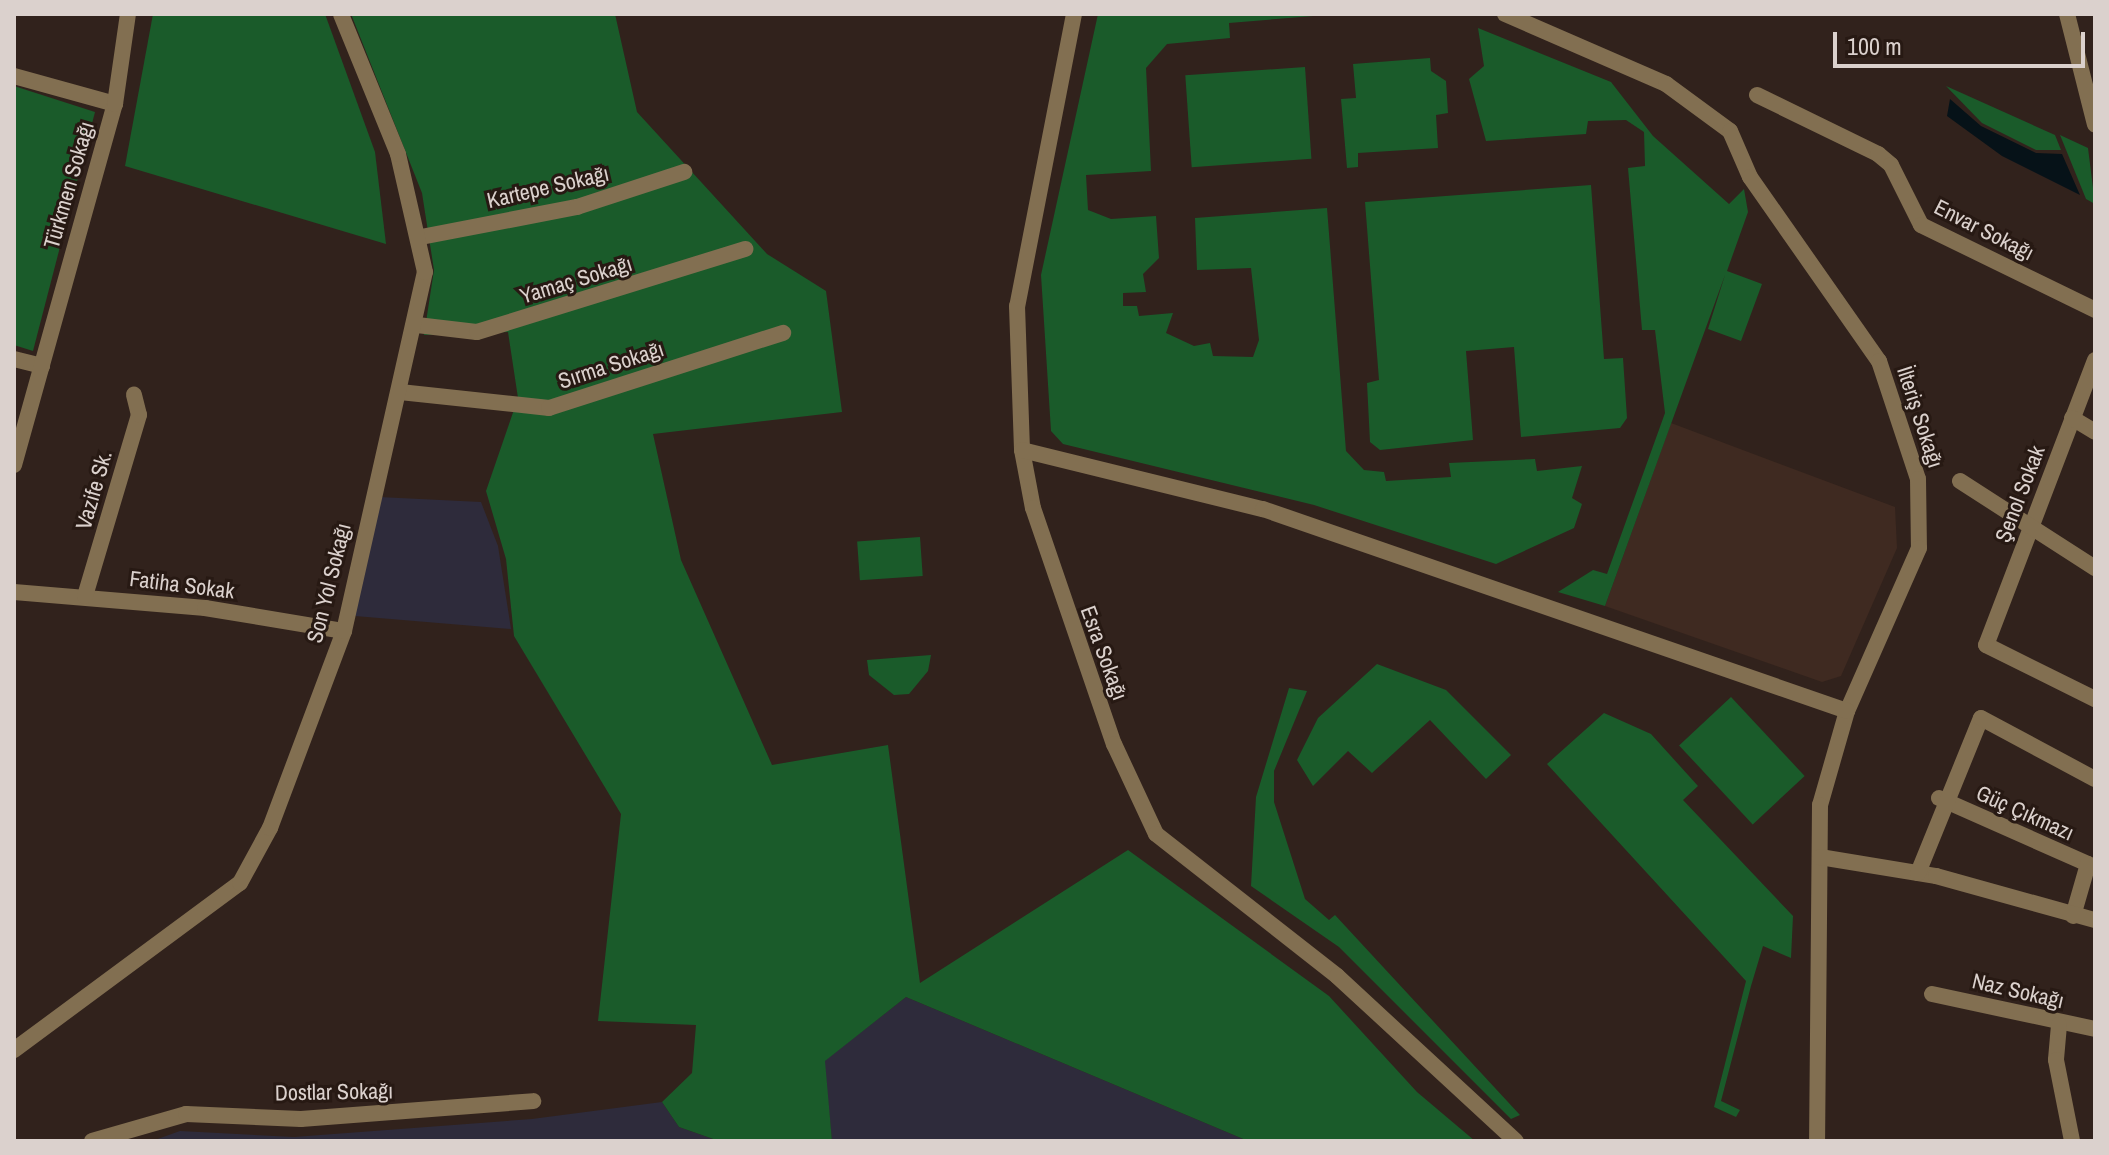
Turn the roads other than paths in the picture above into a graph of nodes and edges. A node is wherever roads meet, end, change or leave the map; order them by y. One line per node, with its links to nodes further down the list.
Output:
1 (128, 14): 8 (street, Türkmen Sokağı)
2 (341, 14): 12 (street, Son Yol Sokağı)
3 (1074, 14): 24 (street, Esra Sokağı)
4 (1505, 14): 33 (street, İlteriş Sokağı)
5 (2067, 14): 9 (street)
6 (14, 76): 8 (street)
7 (1757, 95): 14 (street, Envar Sokağı)
8 (115, 104): 19 (street, Türkmen Sokağı)
9 (2094, 105): 10 (street)
10 (2095, 125)
11 (684, 172): 12 (street, Kartepe Sokağı)
12 (421, 237): 15 (street, Son Yol Sokağı)
13 (745, 249): 15 (street, Yamaç Sokağı)
14 (2095, 310)
15 (417, 325): 20 (street, Son Yol Sokağı)
16 (783, 333): 20 (street, Sırma Sokağı)
17 (14, 359): 19 (street)
18 (2095, 360): 22 (street, Şenol Sokak)
19 (42, 366): 25 (street, Türkmen Sokağı)
20 (400, 392): 31 (street, Son Yol Sokağı)
21 (134, 395): 30 (street, Vazife Sk.)
22 (2072, 418): 23 (street); 27 (street, Şenol Sokak)
23 (2095, 432)
24 (1022, 450): 33 (street); 47 (street, Esra Sokağı)
25 (14, 465)
26 (1960, 481): 27 (street)
27 (2031, 526): 28 (street); 32 (street, Şenol Sokak)
28 (2095, 568)
29 (14, 592): 30 (street, Fatiha Sokak)
30 (85, 596): 31 (street, Fatiha Sokak)
31 (344, 631): 44 (street, Son Yol Sokağı)
32 (2095, 699)
33 (1847, 711): 36 (street, İlteriş Sokağı)
34 (2095, 779): 35 (street)
35 (1942, 800): 37 (street, Güç Çıkmazı); 38 (street)
36 (1820, 857): 38 (street); 48 (street, İlteriş Sokağı)
37 (2092, 864): 39 (street, Güç Çıkmazı)
38 (1918, 873): 39 (street)
39 (2073, 916): 40 (street)
40 (2095, 920)
41 (1932, 994): 42 (street, Naz Sokağı)
42 (2059, 1025): 43 (street, Naz Sokağı); 49 (street)
43 (2095, 1029)
44 (14, 1050)
45 (533, 1101): 46 (street, Dostlar Sokağı)
46 (92, 1141)
47 (1516, 1141)
48 (1817, 1141)
49 (2072, 1141)

